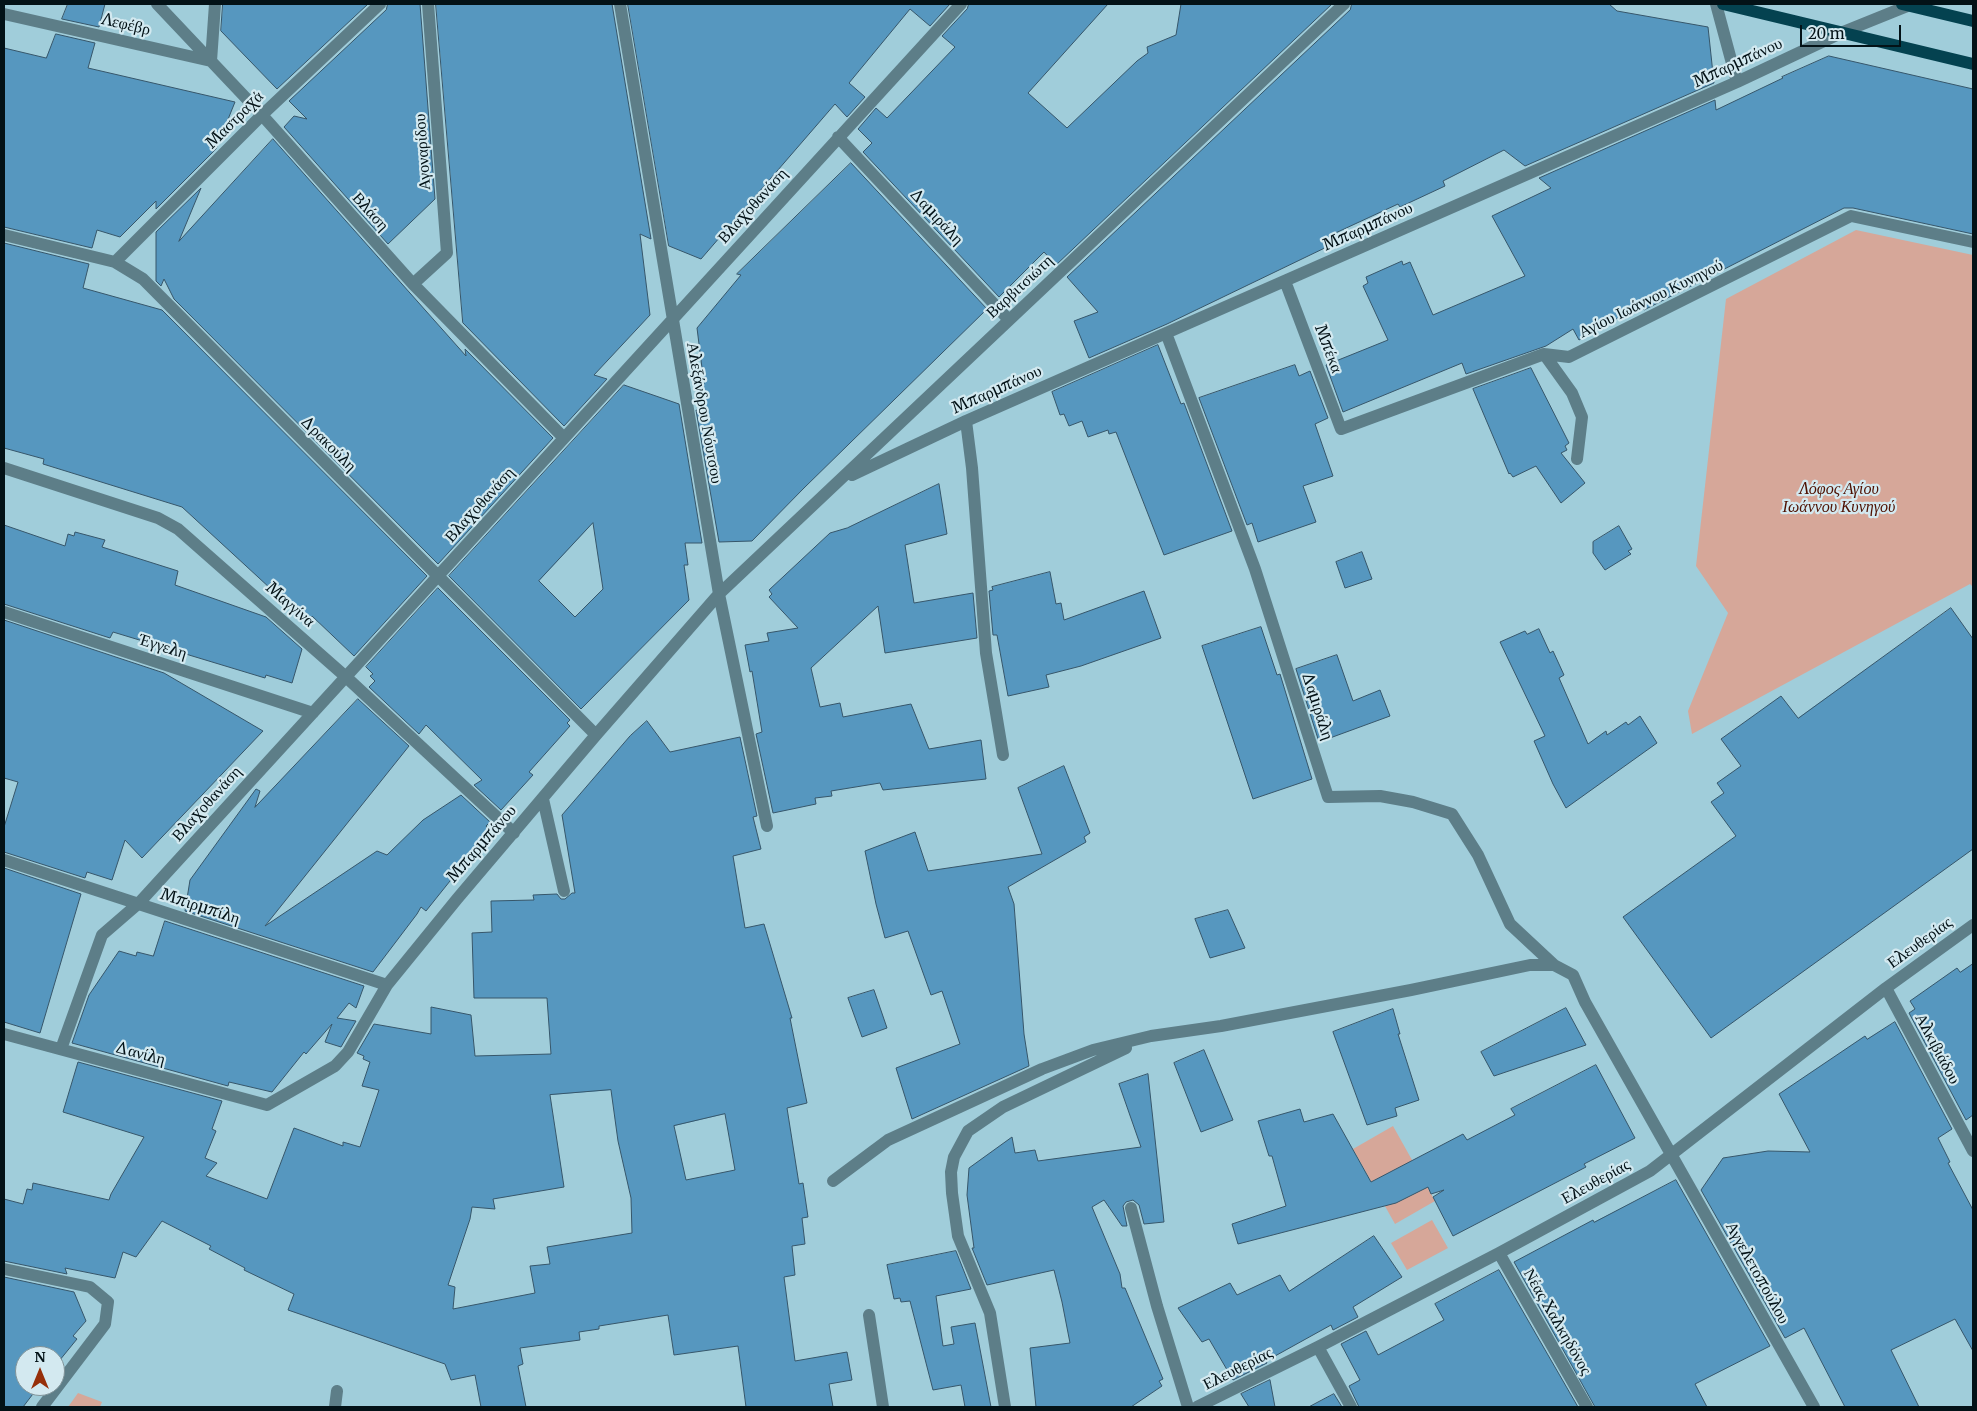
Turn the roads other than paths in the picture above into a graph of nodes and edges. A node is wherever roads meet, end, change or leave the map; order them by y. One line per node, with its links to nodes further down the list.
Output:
1 (157, 4): 14 (street, Βλάση)
2 (215, 4): 14 (street)
3 (380, 4): 17 (street, Μαστραχά)
4 (428, 4): 23 (street, Αγοναρίδου)
5 (620, 4): 24 (street, Αλεξάνδρου Νόυτσου)
6 (962, 4): 18 (street, Βλαχοθανάση)
7 (1344, 4): 25 (street, Βαρβιτσιώτη)
8 (1716, 4): 16 (street)
9 (1723, 4): 13 (main road)
10 (1906, 5): 12 (main road); 13 (street, Μπαρμπάνου)
11 (4, 14): 14 (street, Λεφέβρ)
12 (1973, 21)
13 (1843, 32): 15 (main road); 16 (street, Μπαρμπάνου)
14 (211, 61): 17 (street, Βλάση)
15 (1973, 64)
16 (1737, 82): 22 (street, Μπαρμπάνου)
17 (262, 115): 21 (street, Μαστραχά); 23 (street, Βλάση)
18 (838, 137): 24 (street, Βλαχοθανάση); 25 (street, Δαμιράλη)
19 (4, 235): 21 (street, Δρακούλη)
20 (1973, 242): 27 (street, Αγίου Ιωάννου Κυνηγού)
21 (115, 262): 34 (street, Δρακούλη)
22 (1285, 281): 26 (street, Μπαρμπάνου); 29 (street, Μπέκα)
23 (413, 284): 30 (street, Βλάση)
24 (672, 319): 30 (street, Βλαχοθανάση); 35 (street, Αλεξάνδρου Νόυτσου)
25 (1009, 320): 33 (street, Βαρβιτσιώτη)
26 (1166, 334): 28 (street, Μπαρμπάνου); 48 (street, Δαμιράλη)
27 (1544, 354): 29 (street, Αγίου Ιωάννου Κυνηγού); 31 (street)
28 (966, 421): 33 (street, Μπαρμπάνου); 40 (street)
29 (1341, 429)
30 (564, 438): 34 (street, Βλαχοθανάση)
31 (1577, 459)
32 (4, 468): 37 (street, Μαγγίνα)
33 (841, 480): 35 (street, Βαρβιτσιώτη)
34 (437, 577): 37 (street, Βλαχοθανάση); 39 (street, Δρακούλη)
35 (719, 594): 39 (street, Μπαρμπάνου); 42 (street, Αλεξάνδρου Νόυτσου)
36 (4, 612): 38 (street, Έγγελη)
37 (346, 677): 38 (street, Βλαχοθανάση); 43 (street, Μαγγίνα)
38 (313, 713): 46 (street, Βλαχοθανάση)
39 (596, 735): 41 (street, Μπαρμπάνου)
40 (1003, 755)
41 (543, 798): 43 (street, Μπαρμπάνου); 45 (street)
42 (767, 826)
43 (514, 834): 49 (street, Μπαρμπάνου)
44 (4, 860): 46 (street, Μπιρμπίλη)
45 (564, 891)
46 (139, 903): 49 (street, Μπιρμπίλη); 53 (street, Βλαχοθανάση)
47 (1973, 925): 50 (street, Ελευθερίας)
48 (1554, 965): 52 (street); 56 (street, Αγγελετοπούλου)
49 (387, 985): 54 (street, Μπαρμπάνου)
50 (1886, 988): 55 (street, Αλκιβιάδου); 56 (street, Ελευθερίας)
51 (4, 1034): 53 (street, Δανίλη)
52 (1151, 1036): 57 (street); 67 (street)
53 (61, 1049): 54 (street, Δανίλη)
54 (267, 1105)
55 (1973, 1151)
56 (1673, 1155): 59 (street, Ελευθερίας); 72 (street, Αγγελετοπούλου)
57 (833, 1181)
58 (1131, 1208): 68 (street)
59 (1498, 1253): 62 (street, Ελευθερίας); 71 (street, Νέας Χαλκηδόνος)
60 (4, 1269): 64 (street)
61 (869, 1315): 66 (street)
62 (1318, 1347): 69 (street, Ελευθερίας); 70 (street)
63 (337, 1392): 65 (street)
64 (42, 1407)
65 (335, 1407)
66 (883, 1407)
67 (1005, 1407)
68 (1188, 1407)
69 (1196, 1407)
70 (1351, 1407)
71 (1587, 1407)
72 (1814, 1407)

